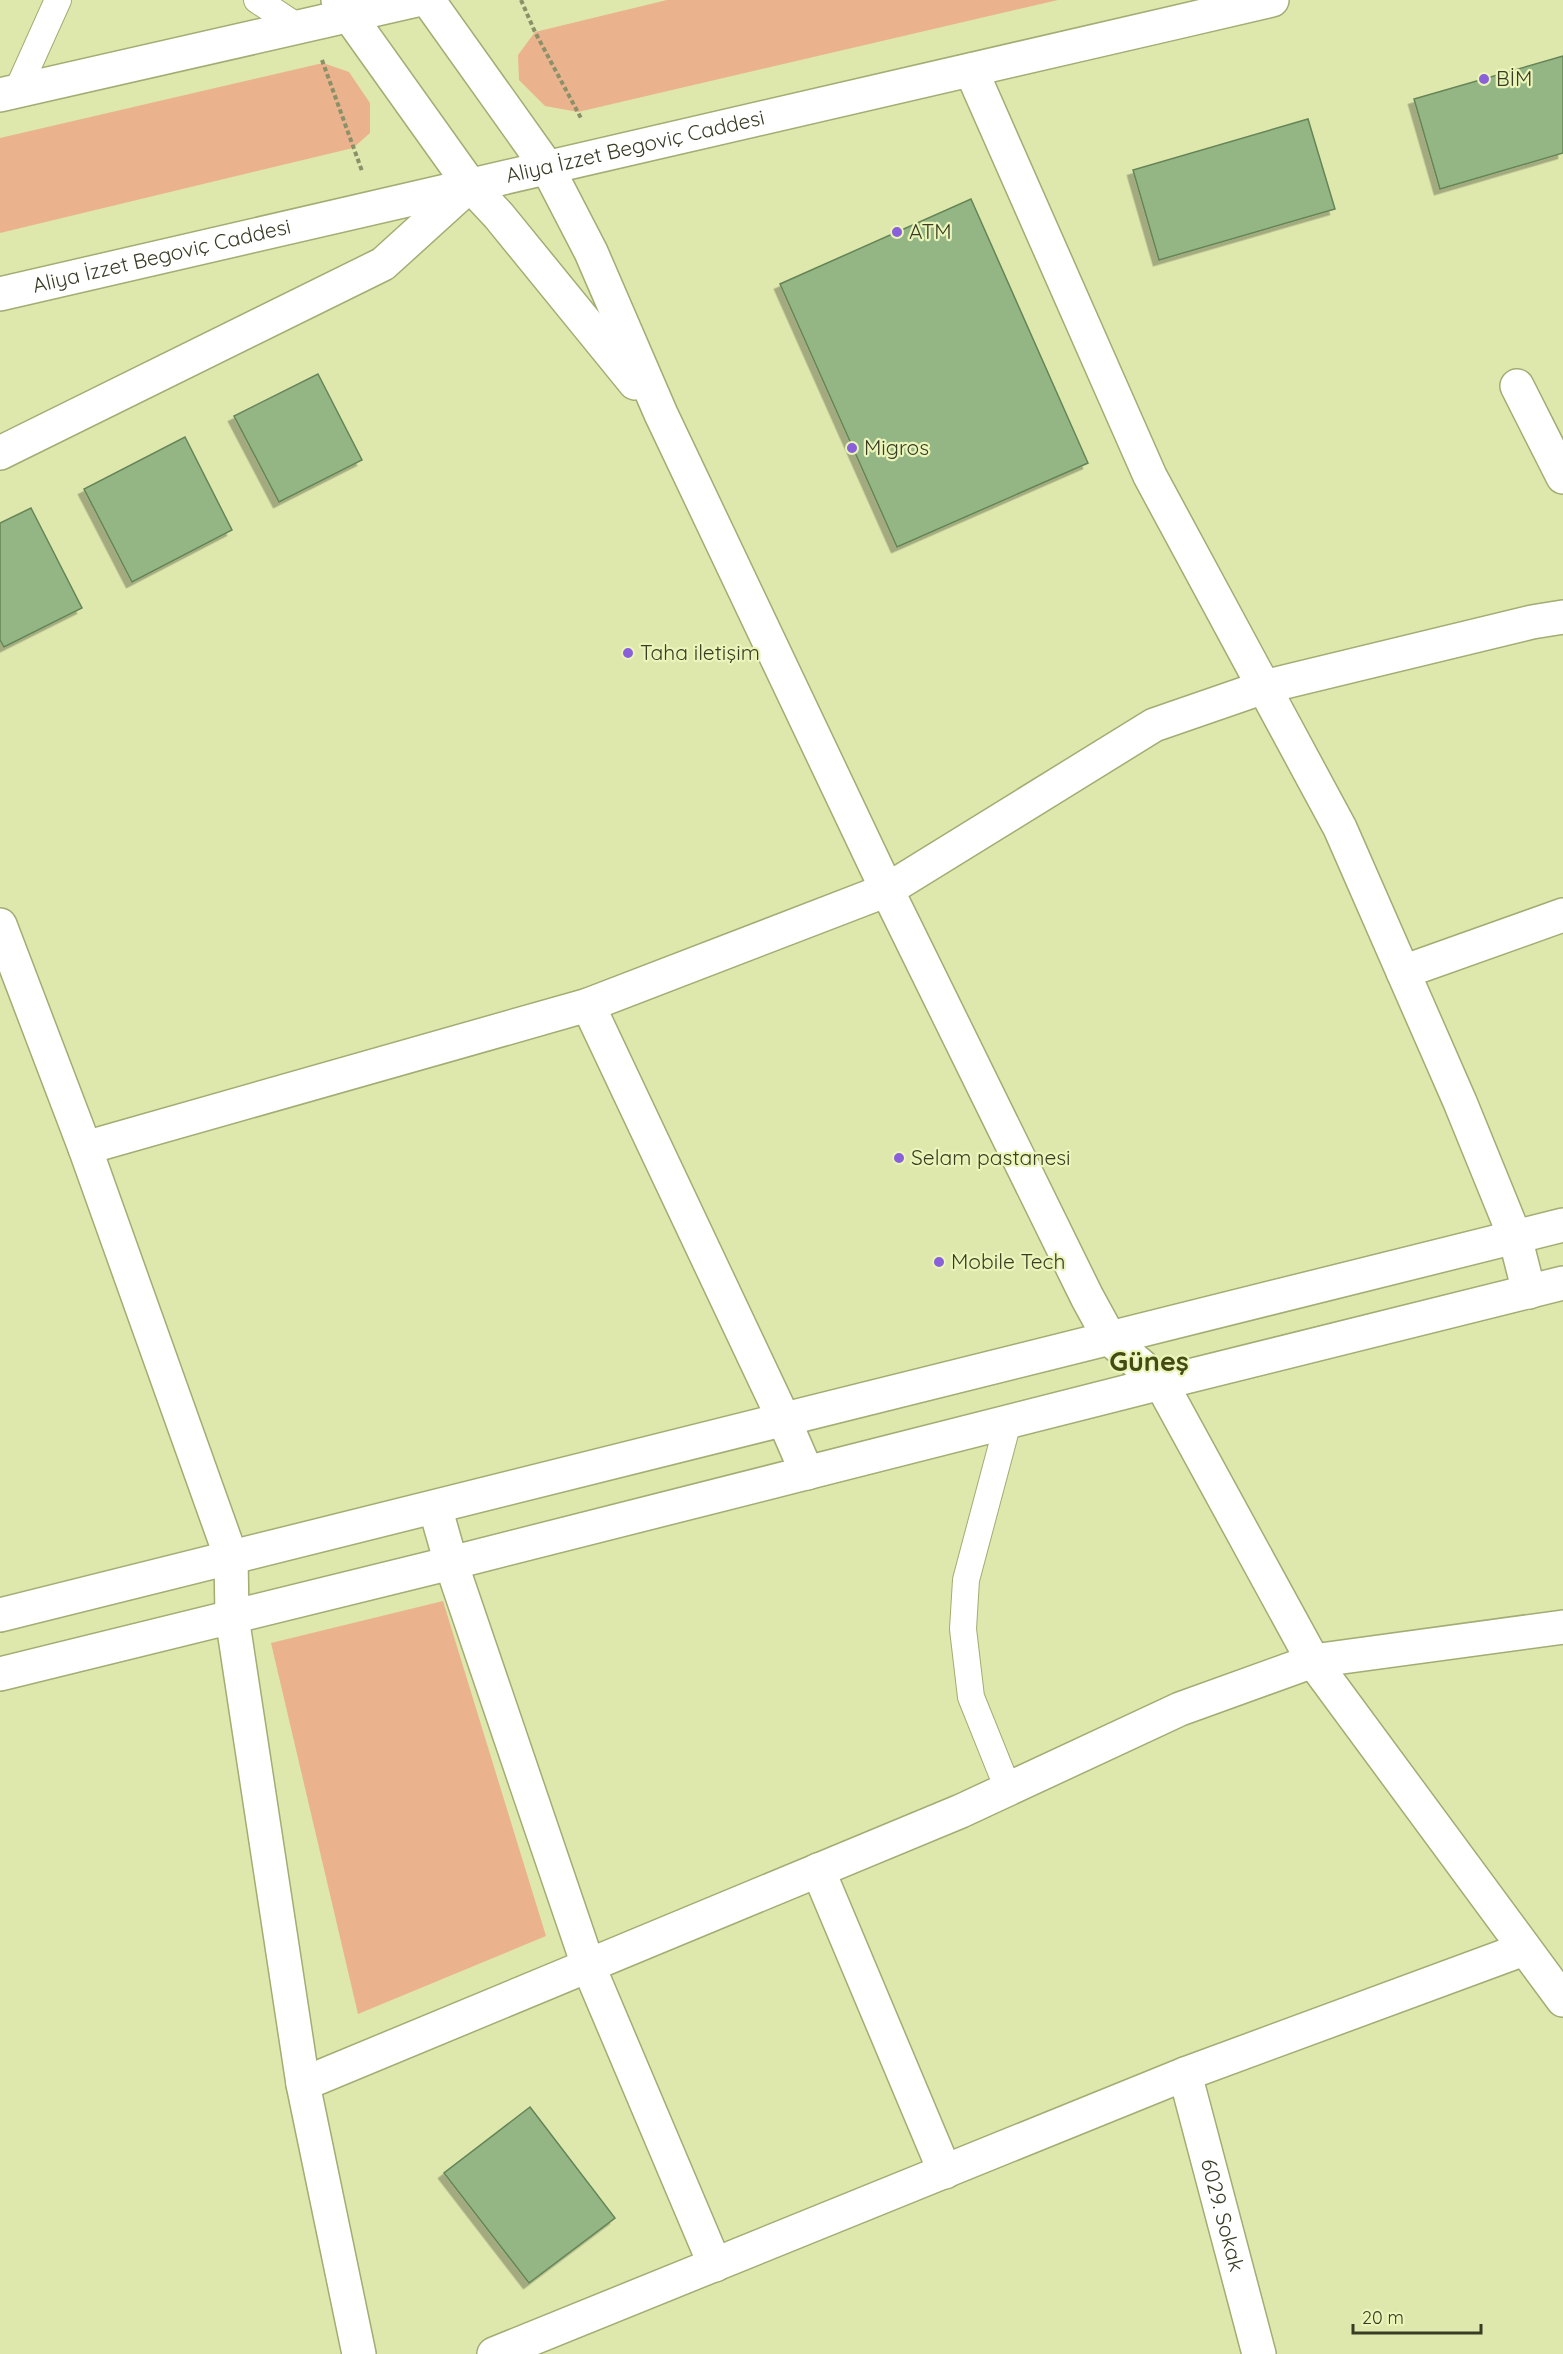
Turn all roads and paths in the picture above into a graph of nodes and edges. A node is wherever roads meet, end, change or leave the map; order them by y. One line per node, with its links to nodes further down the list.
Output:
1 (58, 0): 10 (lane)
2 (257, 0): 8 (lane)
3 (417, 0): 7 (street)
4 (428, 0): 12 (street)
5 (521, 0): 11 (path)
6 (1272, 0): 9 (street, Aliya İzzet Begoviç Caddesi)
7 (343, 8): 8 (street); 13 (street)
8 (304, 26): 10 (street); 14 (path)
9 (971, 70): 11 (street, Aliya İzzet Begoviç Caddesi); 21 (street)
10 (9, 93)
11 (600, 156): 12 (street, Aliya İzzet Begoviç Caddesi)
12 (547, 167): 13 (street, Aliya İzzet Begoviç Caddesi); 17 (street)
13 (470, 185): 14 (street, Aliya İzzet Begoviç Caddesi); 17 (street); 18 (street)
14 (376, 207): 15 (street, Aliya İzzet Begoviç Caddesi)
15 (0, 294)
16 (1517, 386): 19 (street)
17 (661, 414): 22 (street)
18 (0, 453)
19 (1563, 477)
20 (1563, 616): 21 (street)
21 (1264, 687): 22 (street); 25 (street)
22 (887, 890): 26 (street); 32 (street)
23 (1563, 915): 25 (street)
24 (0, 926): 27 (street)
25 (1403, 972): 29 (street)
26 (588, 1005): 27 (street); 34 (street)
27 (85, 1148): 38 (street)
28 (1563, 1226): 29 (street)
29 (1515, 1238): 31 (street); 32 (street)
30 (1563, 1283): 31 (street)
31 (1529, 1292): 33 (street)
32 (1110, 1339): 33 (street); 34 (street)
33 (1161, 1383): 35 (street); 43 (street)
34 (784, 1420): 36 (street); 37 (street)
35 (1008, 1422): 36 (street); 45 (lane)
36 (807, 1473): 39 (street)
37 (435, 1507): 38 (street); 39 (street)
38 (231, 1557): 40 (street); 41 (street)
39 (451, 1563): 41 (street); 48 (street)
40 (0, 1615)
41 (232, 1617): 44 (street); 51 (street)
42 (1563, 1627): 43 (street)
43 (1313, 1661): 45 (street); 47 (street)
44 (0, 1674)
45 (1008, 1789): 46 (street)
46 (818, 1870): 48 (street); 52 (street)
47 (1524, 1949): 49 (street); 50 (street)
48 (588, 1965): 51 (street); 53 (street)
49 (1563, 2000)
50 (1185, 2074): 52 (street); 56 (street, 6029. Sokak)
51 (303, 2084): 54 (street)
52 (945, 2172): 53 (street)
53 (715, 2265): 55 (street)
54 (360, 2354)
55 (494, 2354)
56 (1259, 2354)

